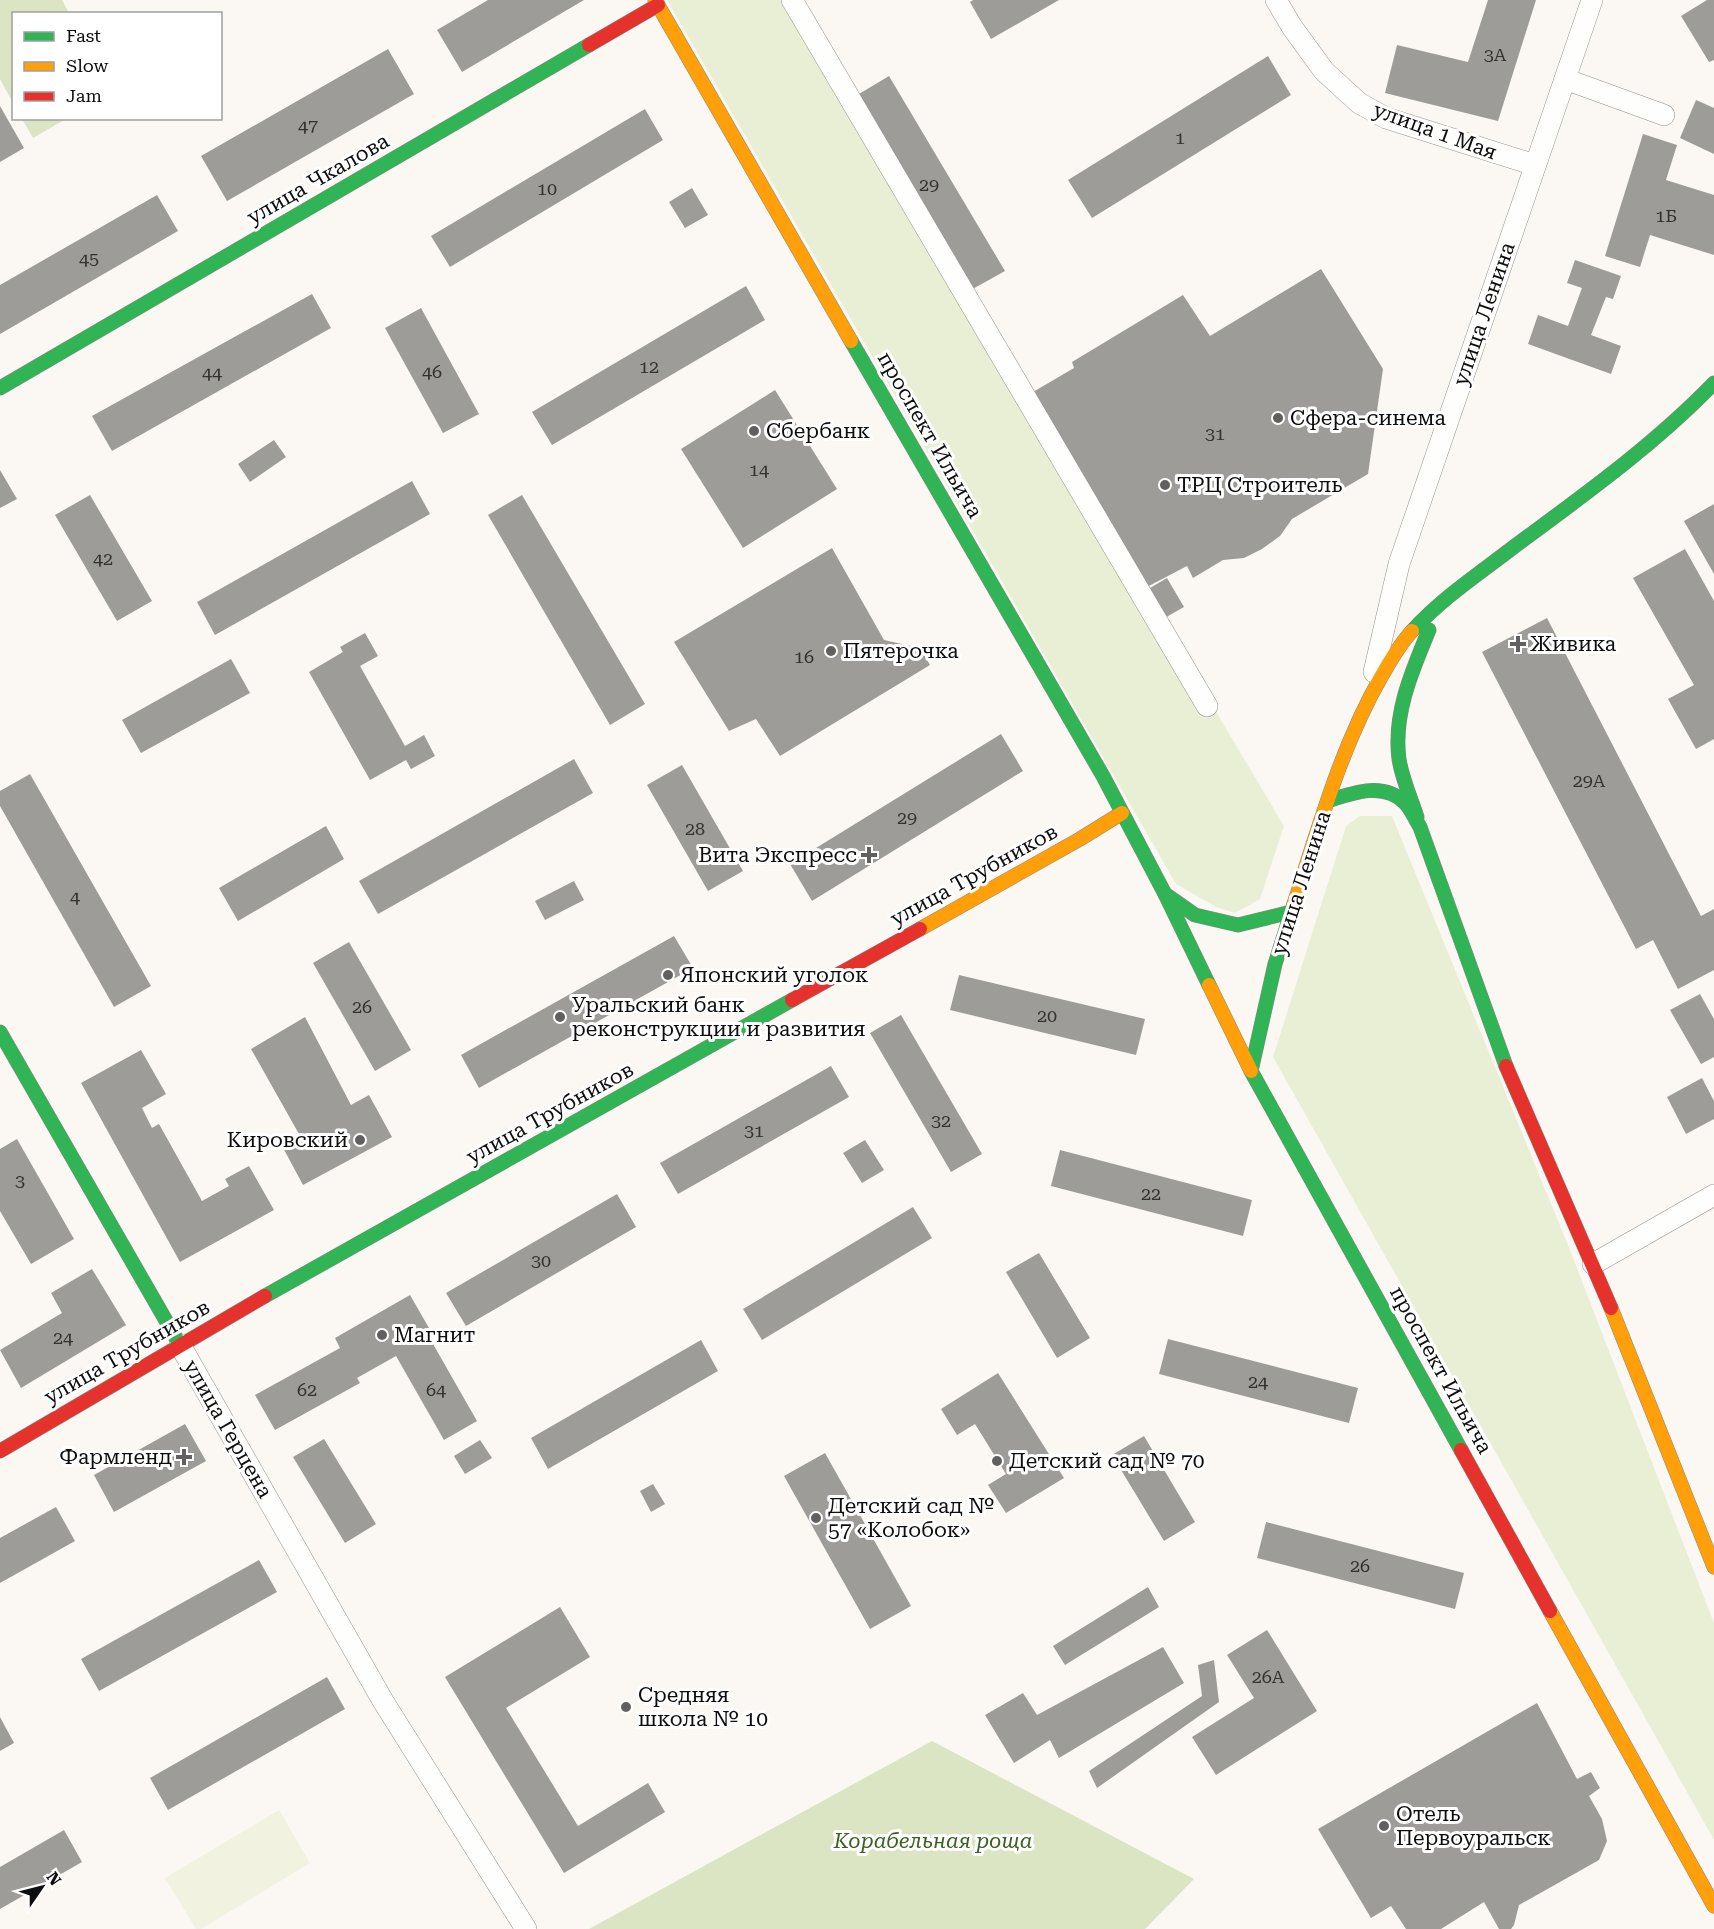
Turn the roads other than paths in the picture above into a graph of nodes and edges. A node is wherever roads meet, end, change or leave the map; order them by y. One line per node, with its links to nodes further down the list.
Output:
1 (792, 0): 12 (street)
2 (1276, 0): 7 (street, улица 1 Мая)
3 (1592, 0): 5 (street, улица Ленина)
4 (656, 3): 9 (main road, улица Чкалова); 14 (main road, проспект Ильича)
5 (1565, 79): 6 (street); 7 (street, улица Ленина)
6 (1664, 115)
7 (1535, 165): 11 (street, улица Ленина)
8 (1714, 383): 10 (main road, улица Ленина)
9 (0, 388)
10 (1440, 603): 11 (main road, улица Ленина); 15 (main road)
11 (1368, 700): 13 (main road, улица Ленина)
12 (1207, 706)
13 (1328, 801): 15 (main road); 17 (main road, улица Ленина)
14 (1122, 813): 16 (main road, проспект Ильича); 22 (main road, улица Трубников)
15 (1420, 827): 21 (main road)
16 (1165, 894): 17 (main road, проспект Ильича); 19 (main road, проспект Ильича)
17 (1291, 912): 19 (main road, улица Ленина)
18 (0, 1032): 22 (main road, улица Герцена)
19 (1251, 1071): 25 (main road, проспект Ильича)
20 (1714, 1195): 21 (street)
21 (1593, 1264): 24 (main road)
22 (180, 1345): 23 (main road, улица Трубников); 28 (street, улица Герцена)
23 (0, 1451)
24 (1714, 1567)
25 (1689, 1861): 26 (main road); 27 (main road, проспект Ильича)
26 (1714, 1873)
27 (1714, 1906)
28 (526, 1929)

